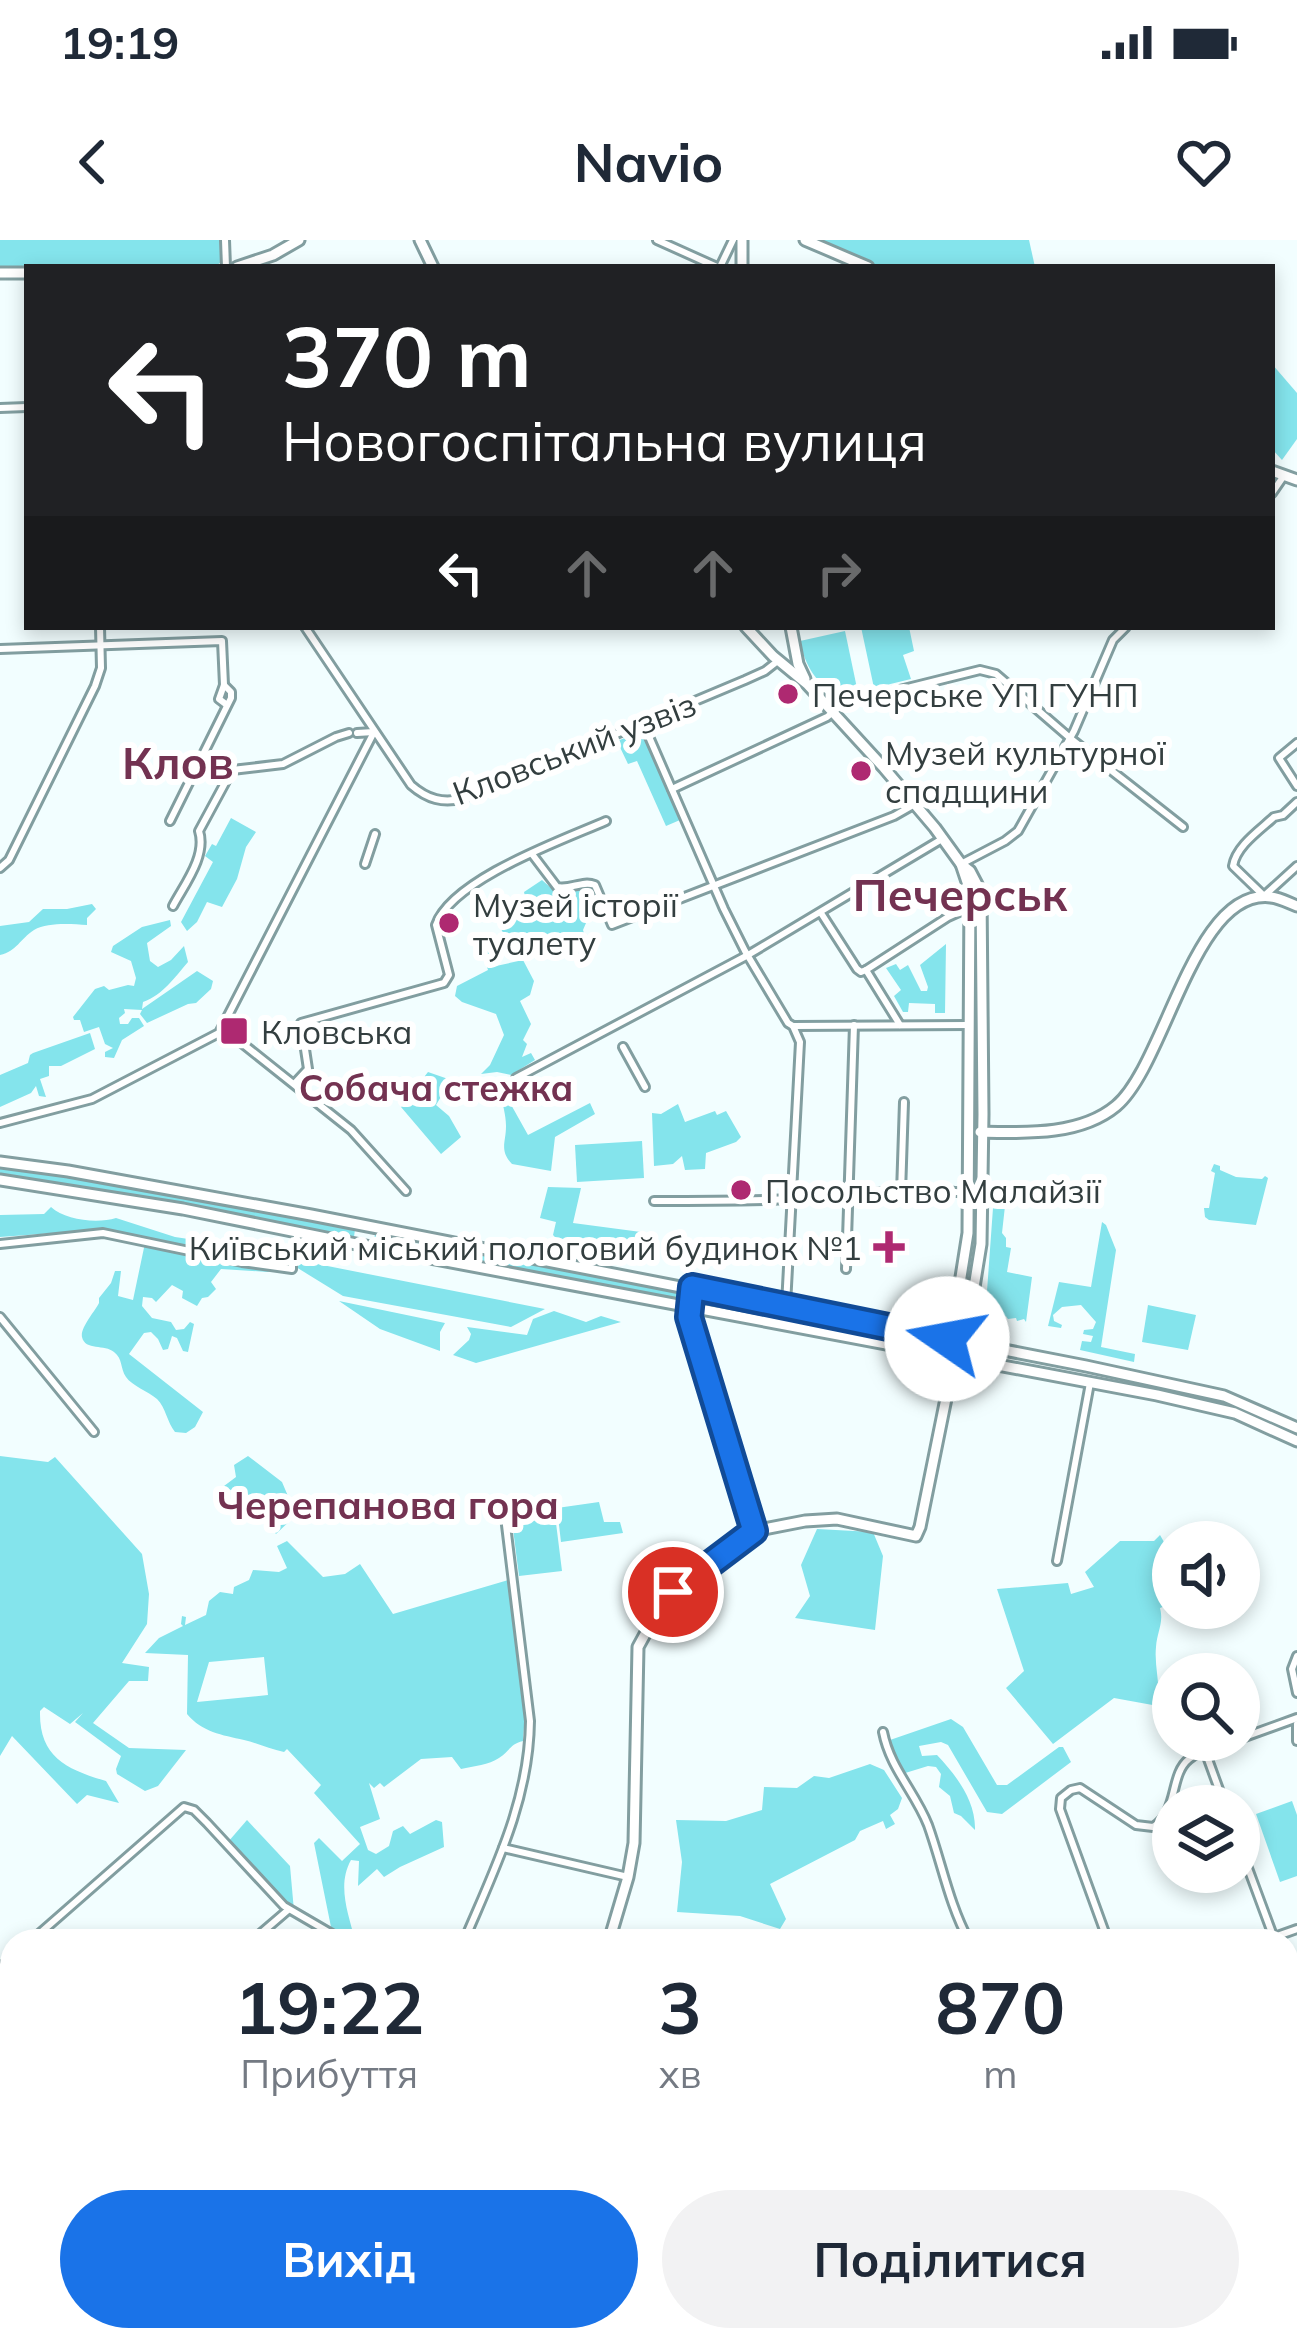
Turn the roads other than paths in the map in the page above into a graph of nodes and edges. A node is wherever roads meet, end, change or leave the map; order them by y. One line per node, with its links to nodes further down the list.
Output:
1 (299, 240): 4 (main road)
2 (657, 240): 5 (street)
3 (805, 240): 6 (main road)
4 (246, 264)
5 (713, 264)
6 (861, 264)
7 (1277, 474): 8 (main road)
8 (1297, 480)
9 (100, 630): 14 (street)
10 (307, 630): 21 (street, Кловський узвіз)
11 (749, 630): 17 (main road)
12 (791, 630): 15 (main road)
13 (1124, 630): 22 (street)
14 (100, 646): 16 (street); 28 (street); 37 (street)
15 (794, 646): 17 (main road); 18 (main road)
16 (0, 649)
17 (779, 661): 18 (main road); 20 (street, Кловський узвіз)
18 (807, 684): 19 (main road)
19 (833, 712): 22 (street); 25 (street); 27 (main road)
20 (643, 723): 21 (street, Кловський узвіз); 25 (street)
21 (374, 732): 40 (street); 51 (street)
22 (1070, 738): 30 (street); 35 (street)
23 (1297, 742): 24 (street)
24 (1297, 786)
25 (672, 789): 38 (street)
26 (1297, 802): 39 (street)
27 (915, 804): 32 (main road); 38 (street)
28 (170, 820)
29 (606, 821): 33 (street)
30 (1183, 827)
31 (375, 834): 34 (street)
32 (943, 838): 35 (main road); 43 (street)
33 (531, 854): 38 (street); 55 (street)
34 (365, 864)
35 (961, 864): 41 (main road)
36 (1297, 866): 39 (street)
37 (0, 868)
38 (714, 886): 44 (street)
39 (1264, 896): 42 (main road); 62 (main road)
40 (173, 906)
41 (976, 906): 45 (street); 48 (main road); 58 (main road)
42 (1297, 906)
43 (821, 913): 44 (street); 45 (street)
44 (748, 956): 49 (street); 50 (street)
45 (866, 970): 47 (street)
46 (854, 1025): 47 (street); 49 (street); 68 (street)
47 (900, 1025): 48 (street)
48 (970, 1025): 60 (main road)
49 (793, 1026): 70 (street)
50 (612, 1027): 52 (street); 54 (street)
51 (223, 1028): 55 (street); 59 (street)
52 (617, 1036)
53 (622, 1046): 56 (street)
54 (516, 1078)
55 (295, 1083): 65 (street)
56 (645, 1087)
57 (904, 1102): 67 (street)
58 (983, 1114): 61 (main road); 62 (main road)
59 (0, 1123)
60 (969, 1132): 61 (main road); 66 (main road)
61 (983, 1132): 62 (main road); 69 (main road)
62 (1010, 1132)
63 (0, 1162): 72 (main road)
64 (0, 1180): 73 (main road)
65 (406, 1191)
66 (969, 1192): 67 (street); 69 (street); 81 (main road)
67 (902, 1193): 68 (street)
68 (849, 1195): 70 (street); 76 (street)
69 (982, 1197): 82 (main road)
70 (790, 1199): 71 (street); 78 (street)
71 (654, 1201)
72 (370, 1226): 75 (main road); 77 (main road)
73 (299, 1232): 74 (street); 75 (main road)
74 (0, 1244)
75 (366, 1246): 79 (main road)
76 (846, 1269)
77 (692, 1287): 78 (main road); 79 (street)
78 (786, 1305): 81 (main road)
79 (688, 1306): 84 (main road); 92 (street)
80 (0, 1316): 89 (street)
81 (951, 1340): 82 (main road); 84 (main road)
82 (965, 1343): 83 (main road); 84 (main road)
83 (1030, 1354): 85 (main road); 86 (main road)
84 (954, 1358): 86 (main road); 92 (main road)
85 (1086, 1366): 87 (main road); 88 (main road)
86 (1027, 1370): 87 (main road)
87 (1086, 1382): 90 (main road); 93 (street)
88 (1297, 1428)
89 (94, 1432)
90 (1297, 1441)
91 (506, 1517): 101 (street)
92 (754, 1531): 102 (main road)
93 (1057, 1562)
94 (1297, 1656): 95 (street)
95 (1297, 1693)
96 (1297, 1721): 98 (street); 99 (street)
97 (883, 1732): 110 (street)
98 (1260, 1732)
99 (1297, 1742)
100 (1187, 1761): 111 (street)
101 (502, 1847): 102 (street); 108 (street)
102 (628, 1877): 109 (main road)
103 (1257, 1893): 112 (street)
104 (288, 1910): 105 (street); 106 (street); 107 (street)
105 (45, 1929)
106 (266, 1929)
107 (322, 1929)
108 (469, 1929)
109 (613, 1929)
110 (961, 1929)
111 (1104, 1929)
112 (1270, 1929)

